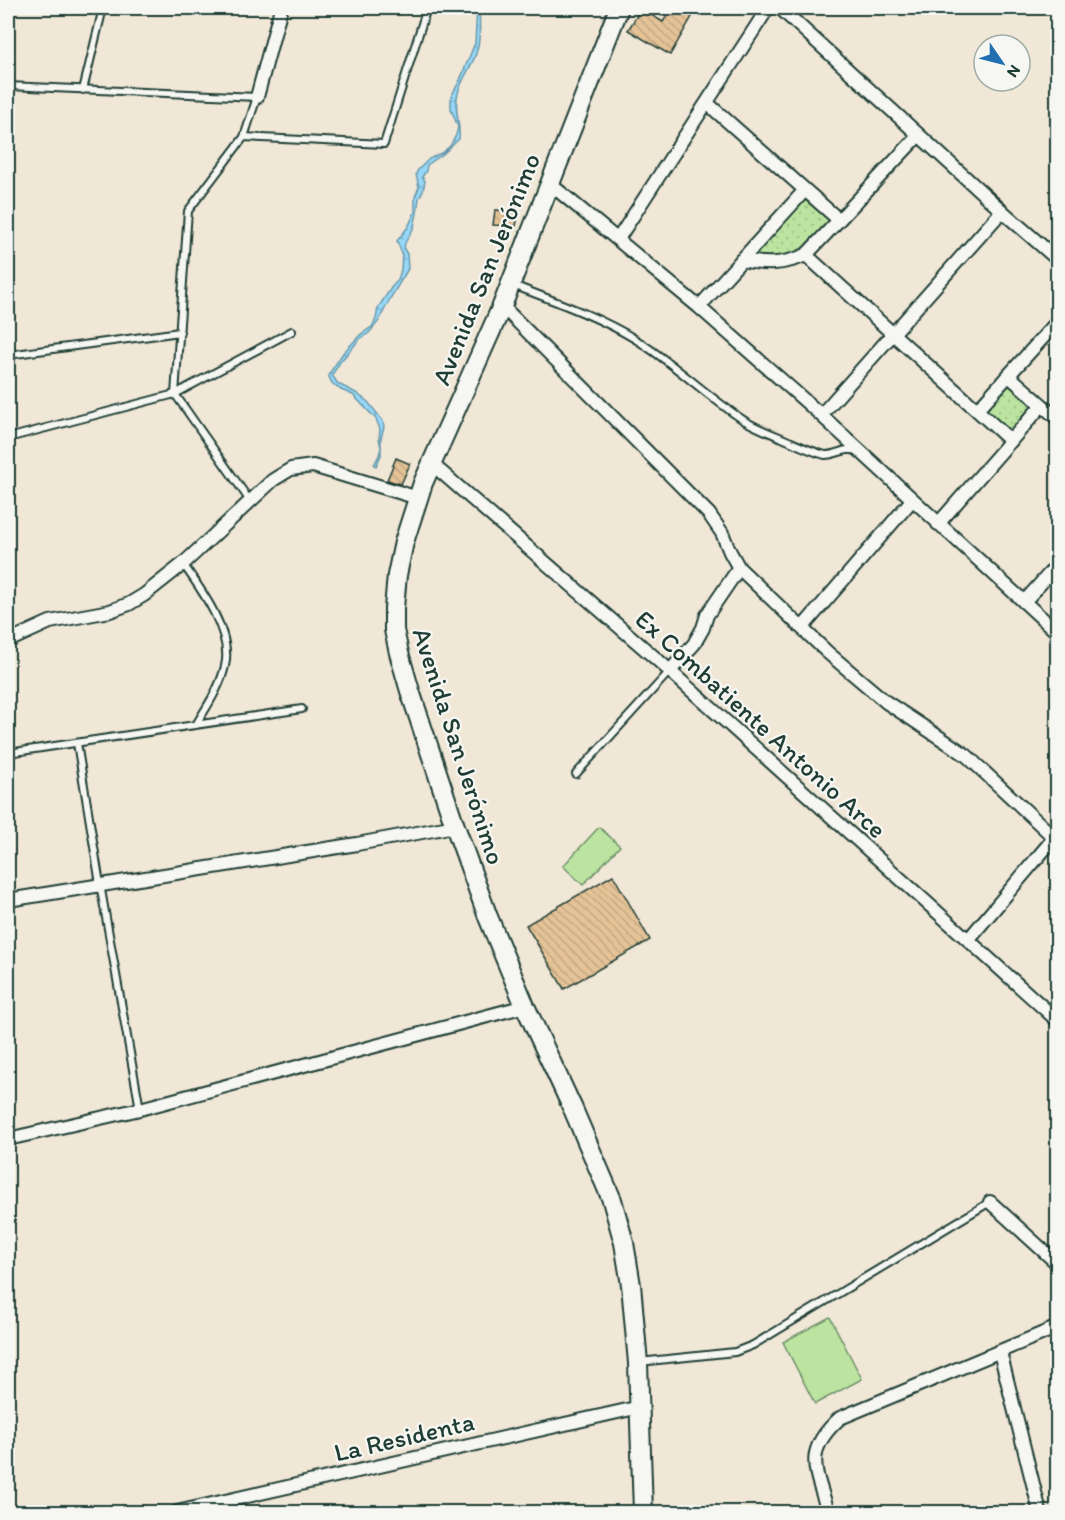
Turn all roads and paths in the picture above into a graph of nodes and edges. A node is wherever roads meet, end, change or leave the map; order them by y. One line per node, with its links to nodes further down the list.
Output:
1 (103, 8): 8 (lane)
2 (281, 8): 9 (street)
3 (427, 8): 12 (lane)
4 (619, 8): 13 (street, Avenida San Jerónimo)
5 (768, 8): 10 (street)
6 (780, 8): 11 (street)
7 (8, 86): 8 (lane)
8 (83, 90): 9 (lane)
9 (257, 97): 12 (lane)
10 (707, 103): 14 (street); 17 (street)
11 (919, 135): 15 (street); 16 (street)
12 (244, 137): 26 (lane)
13 (549, 183): 17 (street); 21 (street, Avenida San Jerónimo)
14 (804, 190): 16 (street); 19 (street)
15 (1002, 211): 20 (street); 27 (street)
16 (839, 220): 18 (street)
17 (618, 239): 23 (street)
18 (806, 255): 19 (street); 27 (street)
19 (741, 260): 23 (street)
20 (1058, 260)
21 (510, 284): 22 (street, Avenida San Jerónimo); 37 (lane)
22 (502, 306): 38 (street, Avenida San Jerónimo); 45 (street)
23 (699, 306): 33 (street)
24 (1058, 321): 29 (street)
25 (292, 331): 30 (lane)
26 (180, 332): 28 (lane); 30 (lane)
27 (893, 334): 32 (street); 33 (street)
28 (8, 355)
29 (1009, 376): 31 (street); 32 (street)
30 (175, 394): 35 (lane); 41 (lane)
31 (1042, 405): 34 (street); 36 (street)
32 (978, 410): 36 (street)
33 (821, 415): 37 (street)
34 (1058, 419)
35 (8, 438)
36 (1011, 441): 42 (street)
37 (861, 453): 40 (street)
38 (432, 464): 39 (street, Avenida San Jerónimo); 50 (street, Ex Combatiente Antonio Arce)
39 (418, 498): 41 (street); 56 (street, Avenida San Jerónimo)
40 (912, 500): 42 (street); 47 (street)
41 (250, 501): 43 (street)
42 (938, 524): 46 (street)
43 (183, 564): 49 (street); 52 (lane)
44 (1058, 564): 46 (street)
45 (739, 568): 47 (street); 50 (street)
46 (1024, 602): 48 (street)
47 (802, 628): 57 (street)
48 (1058, 633)
49 (8, 641)
50 (670, 671): 55 (lane); 60 (street, Ex Combatiente Antonio Arce)
51 (302, 709): 52 (lane)
52 (196, 725): 53 (lane)
53 (77, 743): 54 (lane); 58 (lane)
54 (8, 753)
55 (576, 774)
56 (455, 826): 58 (street); 61 (street, Avenida San Jerónimo)
57 (1056, 840): 60 (street)
58 (100, 884): 59 (street); 63 (lane)
59 (8, 900)
60 (968, 940): 62 (street, Ex Combatiente Antonio Arce)
61 (525, 1006): 63 (street); 69 (street, Avenida San Jerónimo)
62 (1058, 1021)
63 (140, 1109): 64 (street)
64 (8, 1139)
65 (990, 1202): 66 (street); 69 (lane)
66 (1058, 1263)
67 (1058, 1327): 68 (street)
68 (1000, 1352): 73 (street); 74 (street)
69 (638, 1363): 70 (street, Avenida San Jerónimo)
70 (640, 1407): 71 (street, La Residenta); 72 (street, Avenida San Jerónimo)
71 (177, 1512)
72 (643, 1512)
73 (828, 1512)
74 (1040, 1512)

